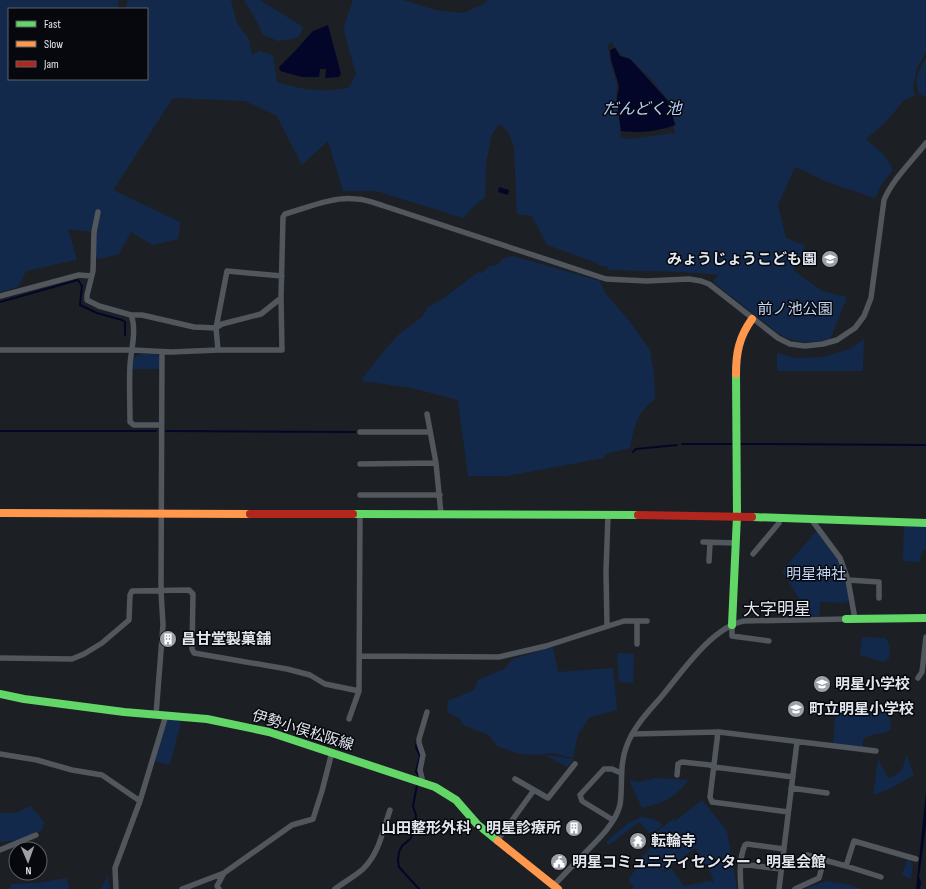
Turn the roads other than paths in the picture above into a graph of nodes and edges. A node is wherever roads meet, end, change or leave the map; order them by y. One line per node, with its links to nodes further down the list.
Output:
1 (926, 143): 8 (street)
2 (98, 212): 3 (street)
3 (91, 276): 5 (street); 7 (street)
4 (282, 276): 6 (street); 8 (street); 9 (street)
5 (0, 296)
6 (281, 298): 9 (street); 12 (street)
7 (130, 315): 9 (street); 11 (street)
8 (752, 319): 27 (street)
9 (216, 328): 12 (street)
10 (0, 350): 11 (street)
11 (132, 350): 13 (street); 15 (street)
12 (218, 350): 13 (street)
13 (162, 352): 15 (street)
14 (427, 414): 17 (street)
15 (161, 425): 23 (street)
16 (360, 432): 17 (street)
17 (430, 432): 19 (street)
18 (360, 464): 19 (street)
19 (436, 464): 21 (street)
20 (360, 494): 21 (street)
21 (440, 494): 25 (street)
22 (0, 513): 23 (street)
23 (162, 513): 24 (street); 37 (street)
24 (360, 514): 25 (street); 49 (street)
25 (442, 514): 26 (street)
26 (608, 515): 27 (street); 45 (street)
27 (737, 516): 28 (street); 33 (street)
28 (780, 518): 29 (street); 34 (street)
29 (811, 519): 30 (street); 36 (street)
30 (926, 523)
31 (703, 542): 32 (street)
32 (710, 542): 33 (street); 35 (street)
33 (736, 543): 44 (street)
34 (753, 554)
35 (709, 561)
36 (848, 580): 38 (street); 41 (street)
37 (161, 590): 50 (street); 52 (street); 55 (street)
38 (879, 598)
39 (926, 618): 41 (street)
40 (846, 619): 41 (street); 44 (street)
41 (855, 619)
42 (637, 621): 43 (street); 45 (street); 48 (street)
43 (647, 621)
44 (732, 625): 47 (street); 59 (street)
45 (607, 626): 49 (street)
46 (926, 637): 51 (street)
47 (769, 641)
48 (637, 644)
49 (360, 656): 52 (street)
50 (0, 658)
51 (918, 678)
52 (359, 691): 57 (street)
53 (0, 694): 55 (street, 伊勢小俣松阪線)
54 (427, 712): 70 (street)
55 (156, 715): 56 (street, 伊勢小俣松阪線)
56 (166, 715): 62 (street, 伊勢小俣松阪線); 74 (street)
57 (349, 719)
58 (718, 732): 59 (street); 60 (street); 65 (street)
59 (632, 734): 66 (street)
60 (797, 742): 61 (street); 68 (street)
61 (876, 751)
62 (332, 752): 70 (street, 伊勢小俣松阪線); 88 (street)
63 (0, 754): 74 (street)
64 (575, 764): 72 (street)
65 (714, 767): 67 (street); 68 (street); 76 (street)
66 (621, 773): 77 (street); 77 (street)
67 (677, 775)
68 (793, 777): 71 (street)
69 (515, 779): 72 (street)
70 (421, 782): 79 (street, 伊勢小俣松阪線)
71 (791, 788): 73 (street); 76 (street)
72 (534, 790): 79 (street)
73 (827, 793)
74 (140, 801): 91 (street)
75 (390, 810): 94 (street)
76 (788, 812): 80 (street)
77 (613, 820): 90 (street)
78 (36, 835): 81 (street)
79 (497, 841): 90 (street, 伊勢小俣松阪線)
80 (784, 848): 85 (street); 87 (street)
81 (0, 850)
82 (807, 855): 84 (street)
83 (916, 859): 86 (street)
84 (824, 860): 86 (street); 97 (street)
85 (741, 864): 87 (street); 95 (street)
86 (846, 866): 89 (street)
87 (781, 869): 96 (street)
88 (224, 873): 92 (street); 93 (street)
89 (880, 877)
90 (555, 887)
91 (116, 889)
92 (182, 889)
93 (219, 889)
94 (335, 889)
95 (741, 889)
96 (779, 889)
97 (795, 889)

